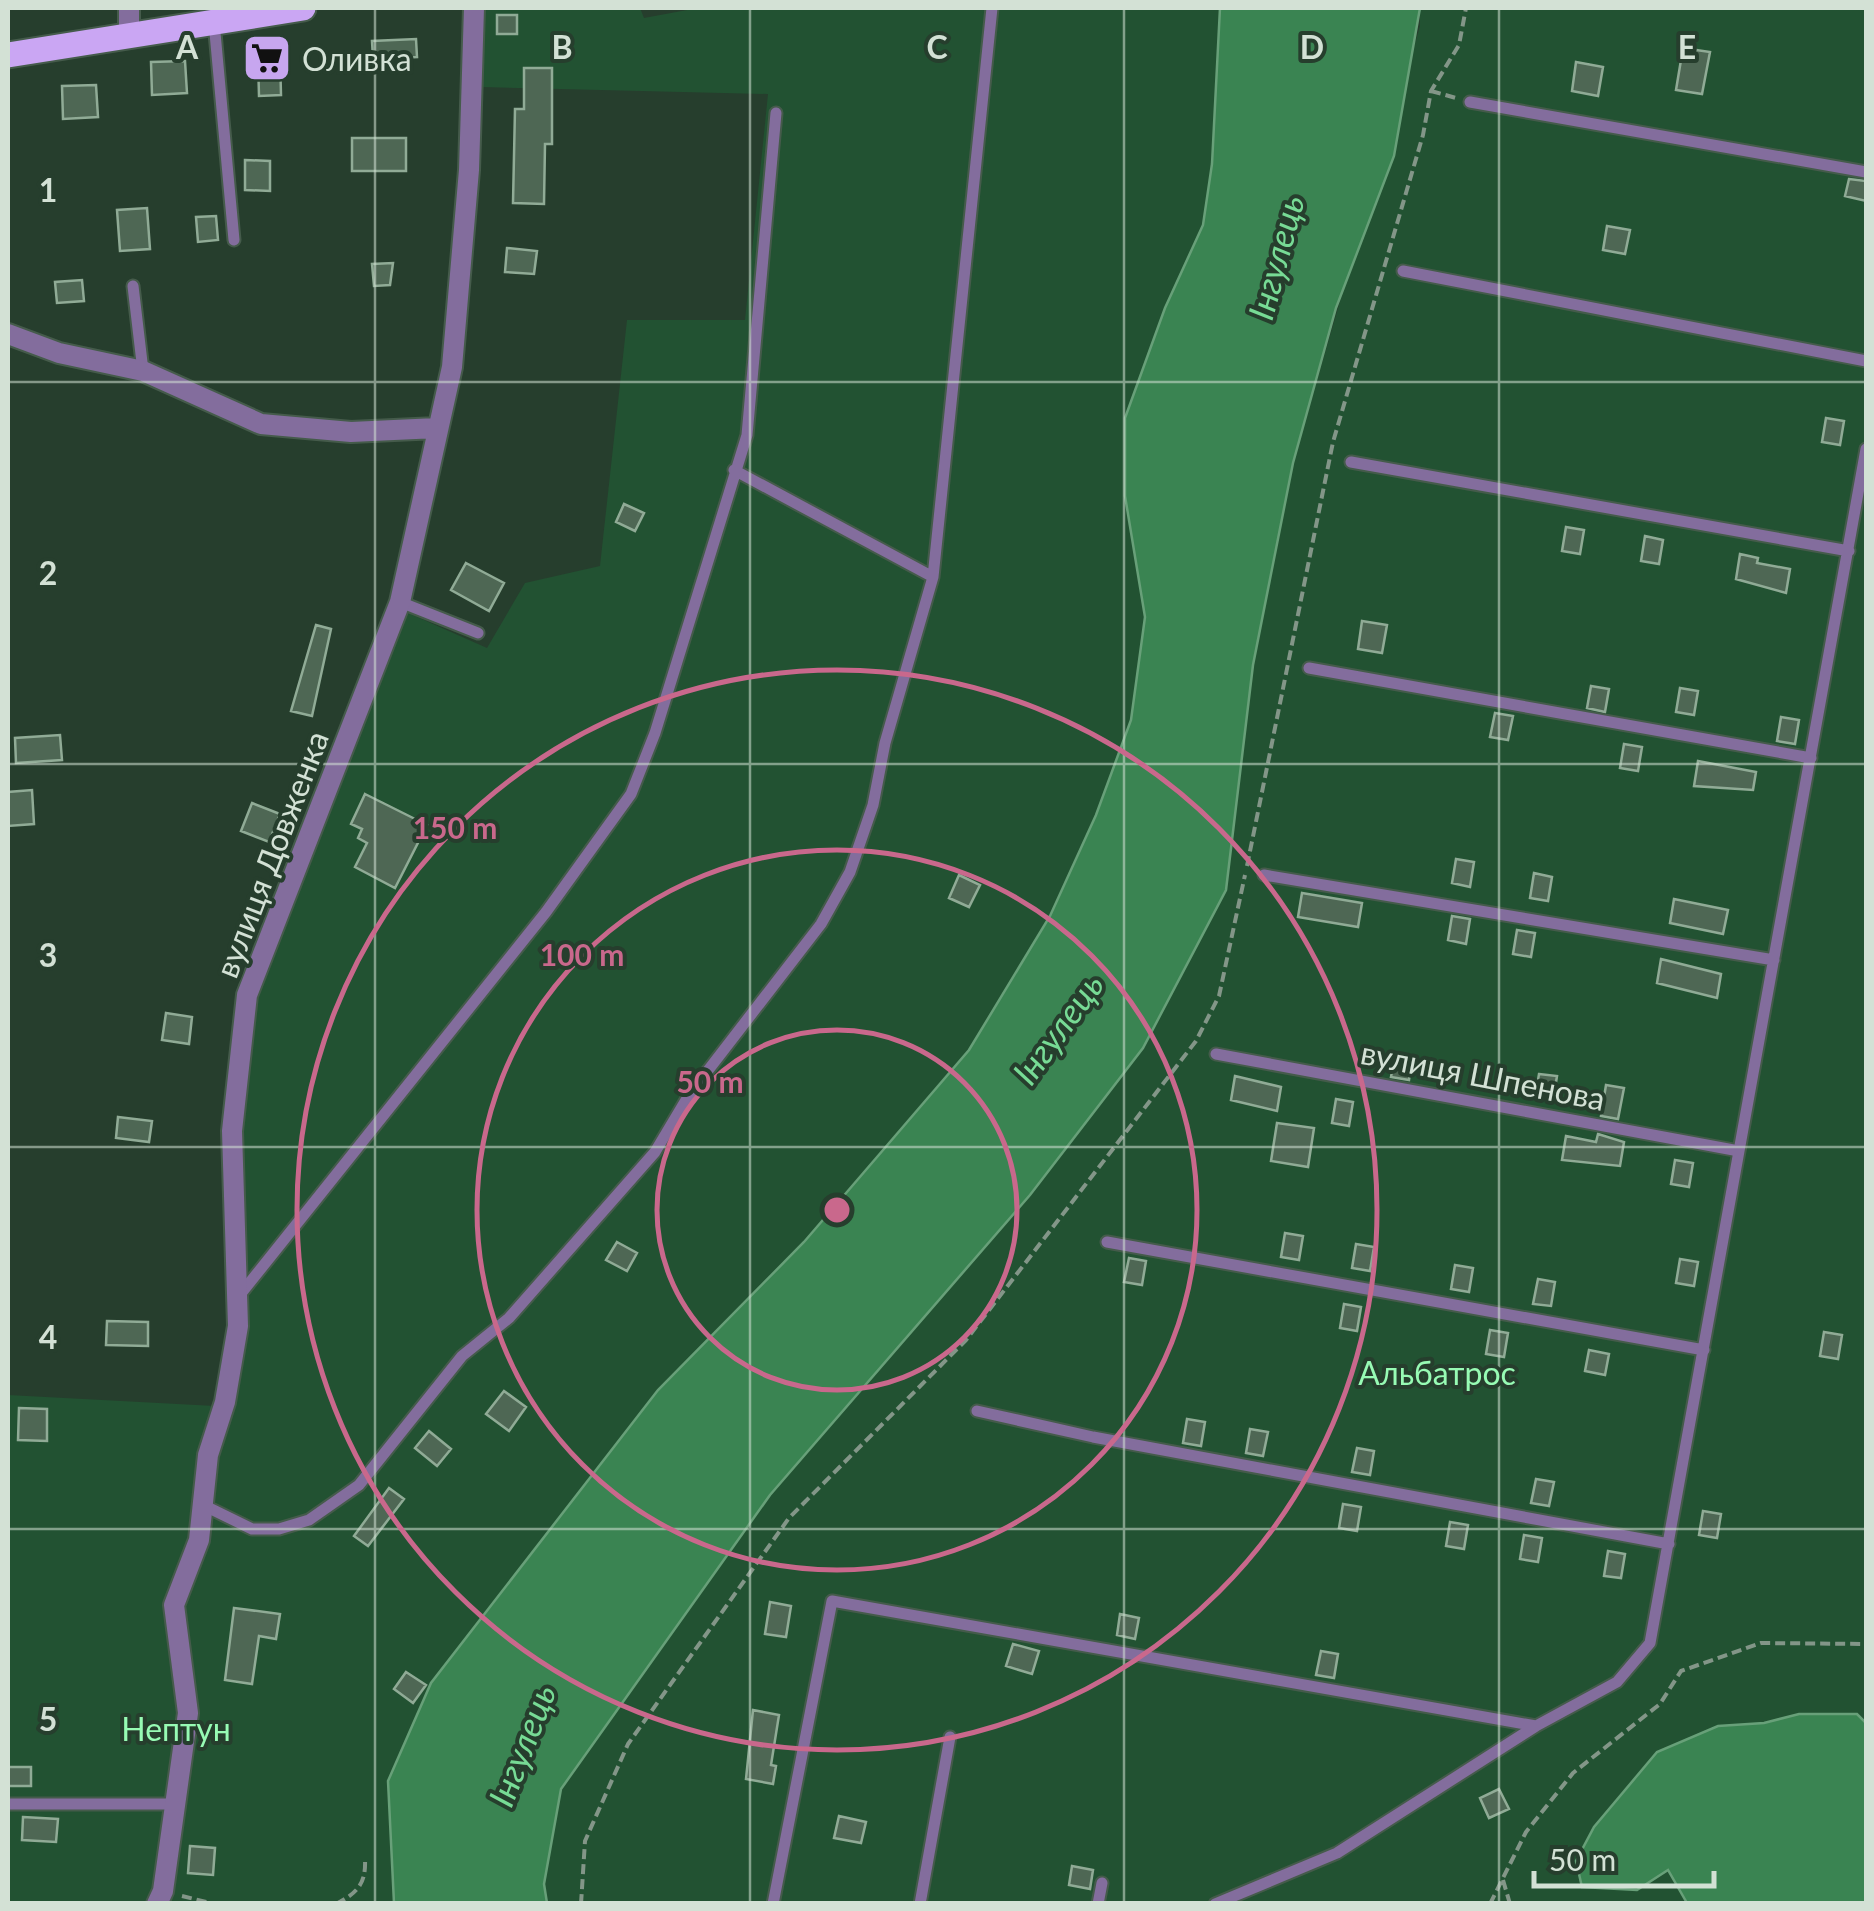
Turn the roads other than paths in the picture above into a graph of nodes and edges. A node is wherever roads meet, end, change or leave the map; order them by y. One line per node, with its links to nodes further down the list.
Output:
1 (129, 8): 6 (street)
2 (303, 8): 5 (main road)
3 (474, 8): 17 (street, вулиця Довженка)
4 (992, 8): 22 (lane)
5 (214, 22): 6 (main road); 11 (lane)
6 (130, 35): 7 (main road)
7 (8, 55)
8 (1470, 102): 10 (lane)
9 (776, 113): 20 (lane)
10 (1866, 172)
11 (234, 240)
12 (1403, 271): 15 (lane)
13 (134, 286): 16 (lane)
14 (8, 334): 16 (street)
15 (1866, 361)
16 (142, 372): 17 (street)
17 (436, 428): 23 (street, вулиця Довженка)
18 (1866, 449): 21 (lane)
19 (1350, 462): 21 (lane)
20 (734, 470): 22 (lane); 32 (lane)
21 (1848, 551): 26 (lane)
22 (933, 577): 35 (lane)
23 (400, 602): 24 (lane); 32 (street, вулиця Довженка)
24 (478, 632)
25 (1308, 668): 26 (lane)
26 (1811, 758): 28 (lane)
27 (1264, 874): 28 (lane)
28 (1774, 960): 30 (lane)
29 (1216, 1054): 30 (lane, вулиця Шпенова)
30 (1740, 1152): 33 (lane)
31 (1107, 1242): 33 (lane)
32 (239, 1296): 35 (street, вулиця Довженка)
33 (1704, 1350): 36 (lane)
34 (976, 1411): 36 (lane)
35 (203, 1505): 40 (street, вулиця Довженка)
36 (1668, 1544): 37 (lane)
37 (1536, 1726): 43 (lane); 46 (lane)
38 (950, 1737): 44 (lane)
39 (8, 1804): 40 (lane)
40 (173, 1804): 42 (street, вулиця Довженка)
41 (1102, 1882): 45 (lane)
42 (160, 1897)
43 (773, 1904)
44 (920, 1904)
45 (1098, 1904)
46 (1215, 1904)

